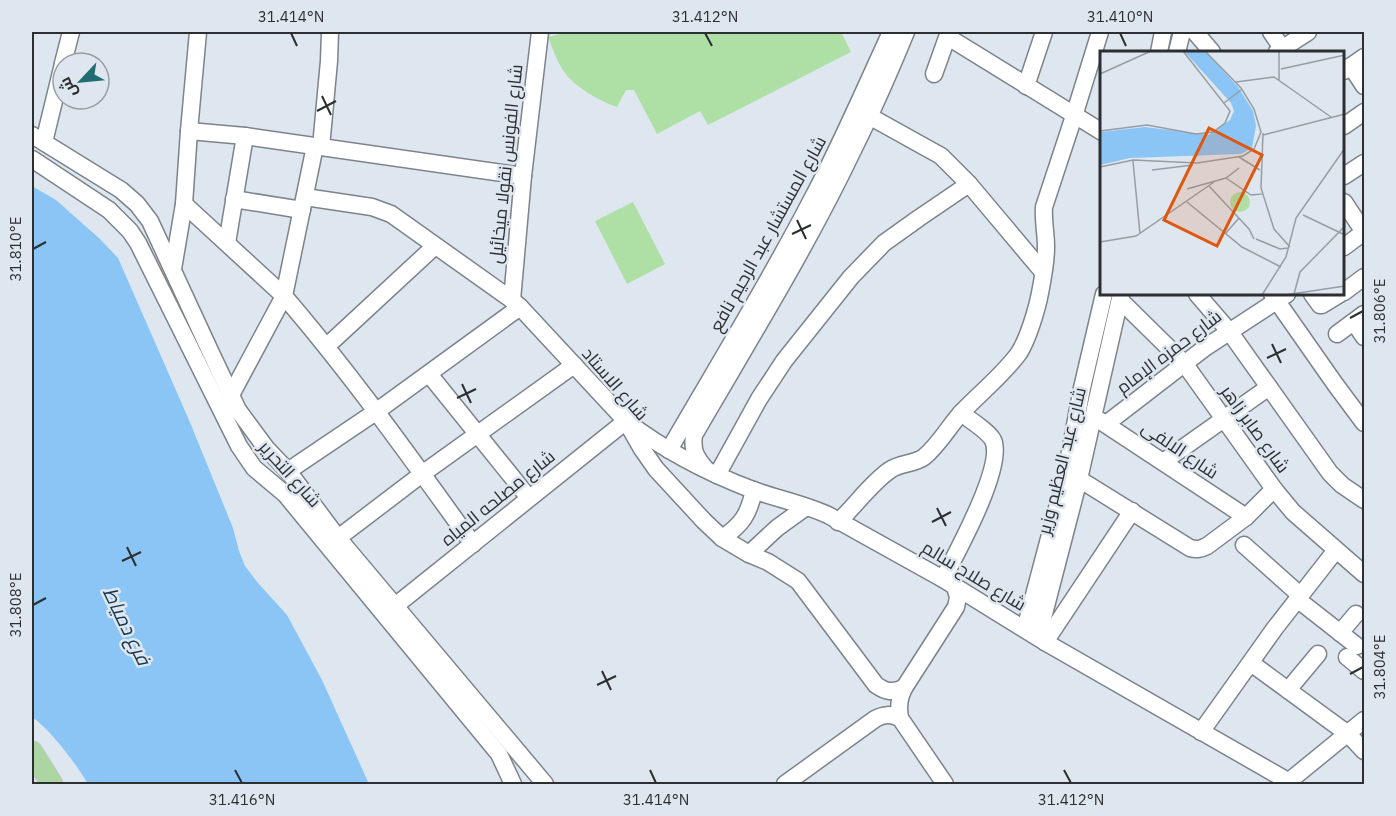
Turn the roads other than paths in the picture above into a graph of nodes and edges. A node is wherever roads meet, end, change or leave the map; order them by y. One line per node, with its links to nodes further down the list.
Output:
1 (71, 32): 14 (street)
2 (198, 32): 27 (street)
3 (330, 32): 31 (street)
4 (540, 32): 35 (street, شارع الفونس نقولا ميخائيل)
5 (891, 32): 74 (street, شارع المستشار عبد الرحيم نافع)
6 (906, 32): 24 (street, شارع المستشار عبد الرحيم نافع)
7 (1044, 32): 20 (street)
8 (1100, 32): 25 (street)
9 (1163, 32): 15 (street)
10 (1182, 32): 16 (street)
11 (1271, 32): 17 (street)
12 (1308, 32): 17 (street)
13 (948, 34): 19 (street); 20 (street)
14 (66, 51)
15 (1159, 51)
16 (1177, 51)
17 (1282, 51)
18 (1353, 65): 21 (street)
19 (934, 74)
20 (1026, 86): 25 (street)
21 (1365, 86)
22 (51, 99): 30 (street)
23 (1365, 112): 26 (street)
24 (869, 116): 36 (street); 79 (street, شارع المستشار عبد الرحيم نافع)
25 (1074, 116): 28 (street); 46 (street)
26 (1345, 125)
27 (189, 131): 29 (street); 40 (street)
28 (1100, 131)
29 (245, 136): 31 (street); 37 (street)
30 (38, 139): 45 (street, شارع التحرير)
31 (318, 146): 35 (street); 38 (street)
32 (32, 159): 73 (street, شارع التحرير)
33 (1365, 163): 34 (street)
34 (1345, 175)
35 (523, 176): 53 (street, شارع الفونس نقولا ميخائيل)
36 (969, 184): 46 (street); 79 (street)
37 (234, 199): 38 (street, شارع الاستاد); 42 (street)
38 (304, 203): 43 (street, شارع الاستاد); 47 (street)
39 (1345, 203): 41 (street)
40 (184, 204): 42 (street); 45 (street)
41 (1362, 223): 44 (street)
42 (227, 243): 47 (street)
43 (435, 246): 53 (street, شارع الاستاد); 58 (street)
44 (1345, 246)
45 (173, 269): 64 (street, شارع التحرير)
46 (1043, 272): 66 (street)
47 (284, 296): 58 (street); 64 (street)
48 (1115, 296): 59 (street, شارع صابر زاهر); 63 (street, شارع عبد العظيم وزير)
49 (1199, 296): 55 (street)
50 (1279, 296): 55 (street, شارع حمزه الإمام); 70 (street)
51 (1313, 296): 52 (street)
52 (1334, 296)
53 (516, 304): 60 (street, شارع الاستاد); 61 (street)
54 (1359, 318): 56 (street); 57 (street)
55 (1229, 331): 59 (street, شارع حمزه الإمام); 62 (street)
56 (1337, 334)
57 (1365, 337)
58 (327, 346): 65 (street)
59 (1184, 363): 67 (street, شارع صابر زاهر); 68 (street, شارع حمزه الإمام)
60 (574, 365): 69 (street, شارع الاستاد); 72 (street)
61 (429, 374): 65 (street); 72 (street)
62 (1269, 387): 67 (street); 85 (street)
63 (1090, 390): 68 (street, شارع عبد العظيم وزير); 104 (street, شارع عبد العظيم وزير)
64 (231, 395): 71 (street, شارع التحرير)
65 (377, 411): 77 (street); 80 (street)
66 (961, 413): 89 (street); 97 (street)
67 (1224, 419): 76 (street); 82 (street, شارع صابر زاهر)
68 (1100, 420): 76 (street, شارع الالفى); 81 (street, شارع عبد العظيم وزير)
69 (626, 421): 74 (street, شارع صلاح سالم); 84 (street, شارع مصلحه المياه); 91 (street, شارع الاستاد)
70 (1365, 423)
71 (251, 427): 73 (street); 75 (street, شارع التحرير)
72 (478, 434): 80 (street); 84 (street)
73 (236, 439): 78 (street, شارع التحرير)
74 (669, 450): 79 (street, شارع صلاح سالم)
75 (275, 458): 77 (street, شارع التحرير); 78 (street)
76 (1163, 462): 88 (street, شارع الالفى)
77 (288, 471): 90 (street, شارع التحرير)
78 (259, 472): 123 (street, شارع التحرير)
79 (712, 472): 83 (street, شارع صلاح سالم)
80 (422, 474): 90 (street); 92 (street)
81 (1079, 479): 87 (street); 104 (street, شارع عبد العظيم وزير)
82 (1274, 489): 88 (street); 94 (street, شارع صابر زاهر)
83 (754, 490): 86 (street, شارع صلاح سالم); 91 (street)
84 (529, 498): 92 (street, شارع مصلحه المياه)
85 (1365, 500)
86 (806, 507): 89 (street, شارع صلاح سالم); 95 (street)
87 (1132, 511): 88 (street); 104 (street)
88 (1246, 517)
89 (838, 522): 97 (street, شارع صلاح سالم)
90 (338, 538): 100 (street, شارع التحرير)
91 (722, 538): 95 (street, شارع الاستاد)
92 (473, 544): 100 (street, شارع مصلحه المياه)
93 (1244, 546): 98 (street)
94 (1336, 550): 96 (street, شارع صابر زاهر); 98 (street)
95 (749, 554): 108 (street, شارع الاستاد)
96 (1365, 574)
97 (949, 583): 99 (street, شارع صلاح سالم); 102 (street)
98 (1299, 597): 103 (street); 106 (street)
99 (979, 601): 102 (street); 104 (street, شارع صلاح سالم)
100 (394, 606): 116 (street, شارع التحرير)
101 (1356, 614): 103 (street)
102 (951, 616): 109 (street)
103 (1340, 633): 107 (street)
104 (1036, 636): 114 (street, شارع صلاح سالم)
105 (1318, 654): 110 (street)
106 (1251, 663): 110 (street); 114 (street)
107 (1365, 671)
108 (876, 685): 109 (street); 111 (street)
109 (904, 688): 112 (street)
110 (1288, 690): 115 (street)
111 (875, 718): 112 (street); 126 (street)
112 (900, 718): 127 (street)
113 (1365, 720): 115 (street)
114 (1201, 732): 120 (street, شارع صلاح سالم)
115 (1348, 734): 117 (street); 120 (street)
116 (516, 750): 124 (street, شارع التحرير); 125 (street, شارع التحرير)
117 (1365, 751)
118 (32, 752): 122 (main road)
119 (32, 778): 121 (main road)
120 (1291, 783)
121 (36, 784)
122 (52, 784)
123 (513, 784)
124 (528, 784)
125 (545, 784)
126 (785, 784)
127 (945, 784)

